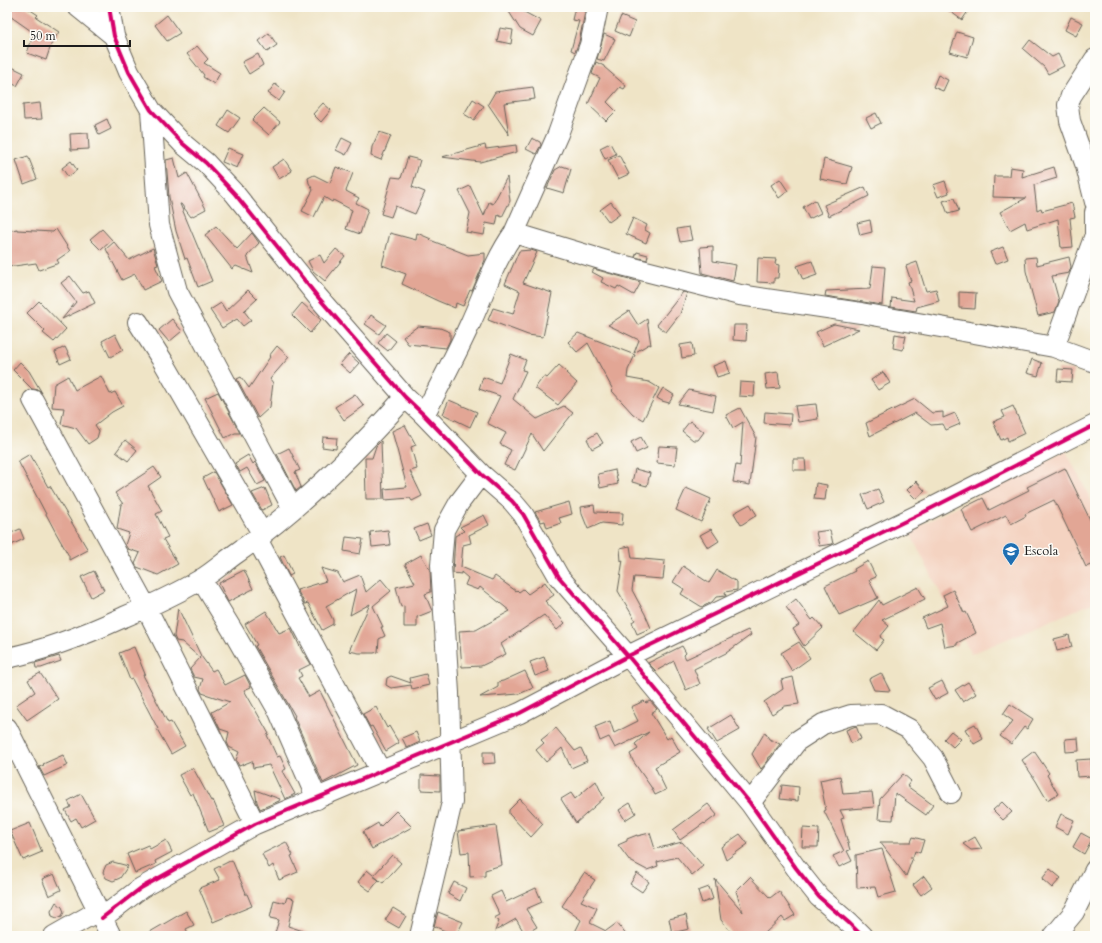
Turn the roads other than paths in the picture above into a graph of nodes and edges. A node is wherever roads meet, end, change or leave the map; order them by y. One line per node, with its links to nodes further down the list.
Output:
1 (78, 7): 4 (street)
2 (109, 7): 4 (street)
3 (598, 7): 9 (street)
4 (114, 36): 6 (street)
5 (1095, 59): 7 (street)
6 (152, 110): 13 (street); 18 (street)
7 (1095, 202)
8 (1095, 212): 11 (street)
9 (514, 233): 11 (street); 15 (street)
10 (138, 322): 19 (street)
11 (1054, 347): 12 (street)
12 (1095, 362)
13 (405, 397): 15 (street); 18 (street)
14 (33, 400): 21 (street)
15 (424, 415): 17 (street)
16 (1095, 425): 22 (street)
17 (481, 474): 22 (street); 25 (street)
18 (293, 509): 19 (street)
19 (260, 537): 20 (street); 26 (street)
20 (201, 579): 21 (street); 28 (street)
21 (146, 607): 23 (street); 30 (street)
22 (628, 656): 25 (street); 29 (street)
23 (7, 658)
24 (7, 728): 32 (street)
25 (450, 743): 26 (street); 34 (street)
26 (381, 772): 28 (street)
27 (951, 793): 29 (street)
28 (316, 799): 30 (street)
29 (750, 803): 35 (street)
30 (255, 824): 32 (street)
31 (1095, 870): 36 (street)
32 (105, 927): 33 (street)
33 (54, 936)
34 (420, 936)
35 (862, 936)
36 (1054, 936)

